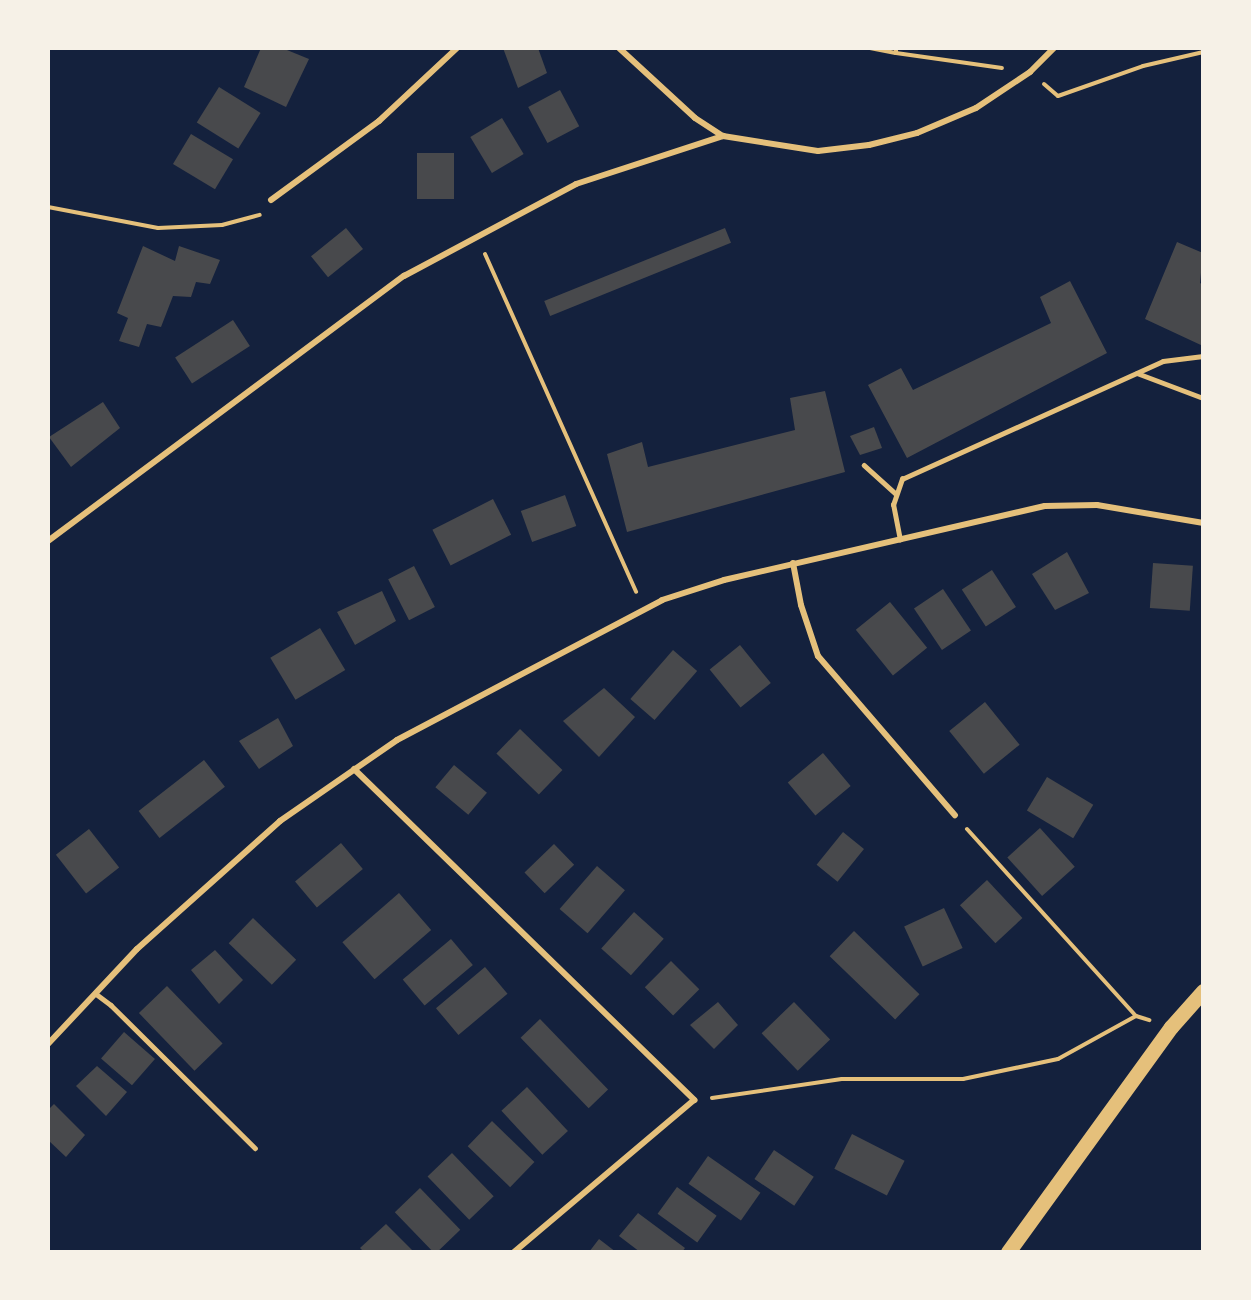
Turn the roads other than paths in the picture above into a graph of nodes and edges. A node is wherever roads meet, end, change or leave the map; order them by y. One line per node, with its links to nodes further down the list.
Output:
1 (457, 48): 5 (street)
2 (619, 48): 4 (street)
3 (1054, 48): 4 (street)
4 (723, 136): 12 (street)
5 (271, 200)
6 (1203, 356): 7 (lane)
7 (1137, 373): 8 (lane); 10 (lane)
8 (1203, 398)
9 (864, 465): 10 (lane)
10 (894, 493): 13 (lane)
11 (1203, 524): 13 (street)
12 (48, 540)
13 (900, 540): 14 (street)
14 (793, 563): 15 (street); 16 (street)
15 (354, 769): 18 (street); 21 (street)
16 (955, 815)
17 (1203, 991): 22 (main road)
18 (94, 993): 19 (street); 20 (lane)
19 (48, 1044)
20 (255, 1149)
21 (514, 1252)
22 (1008, 1252)

